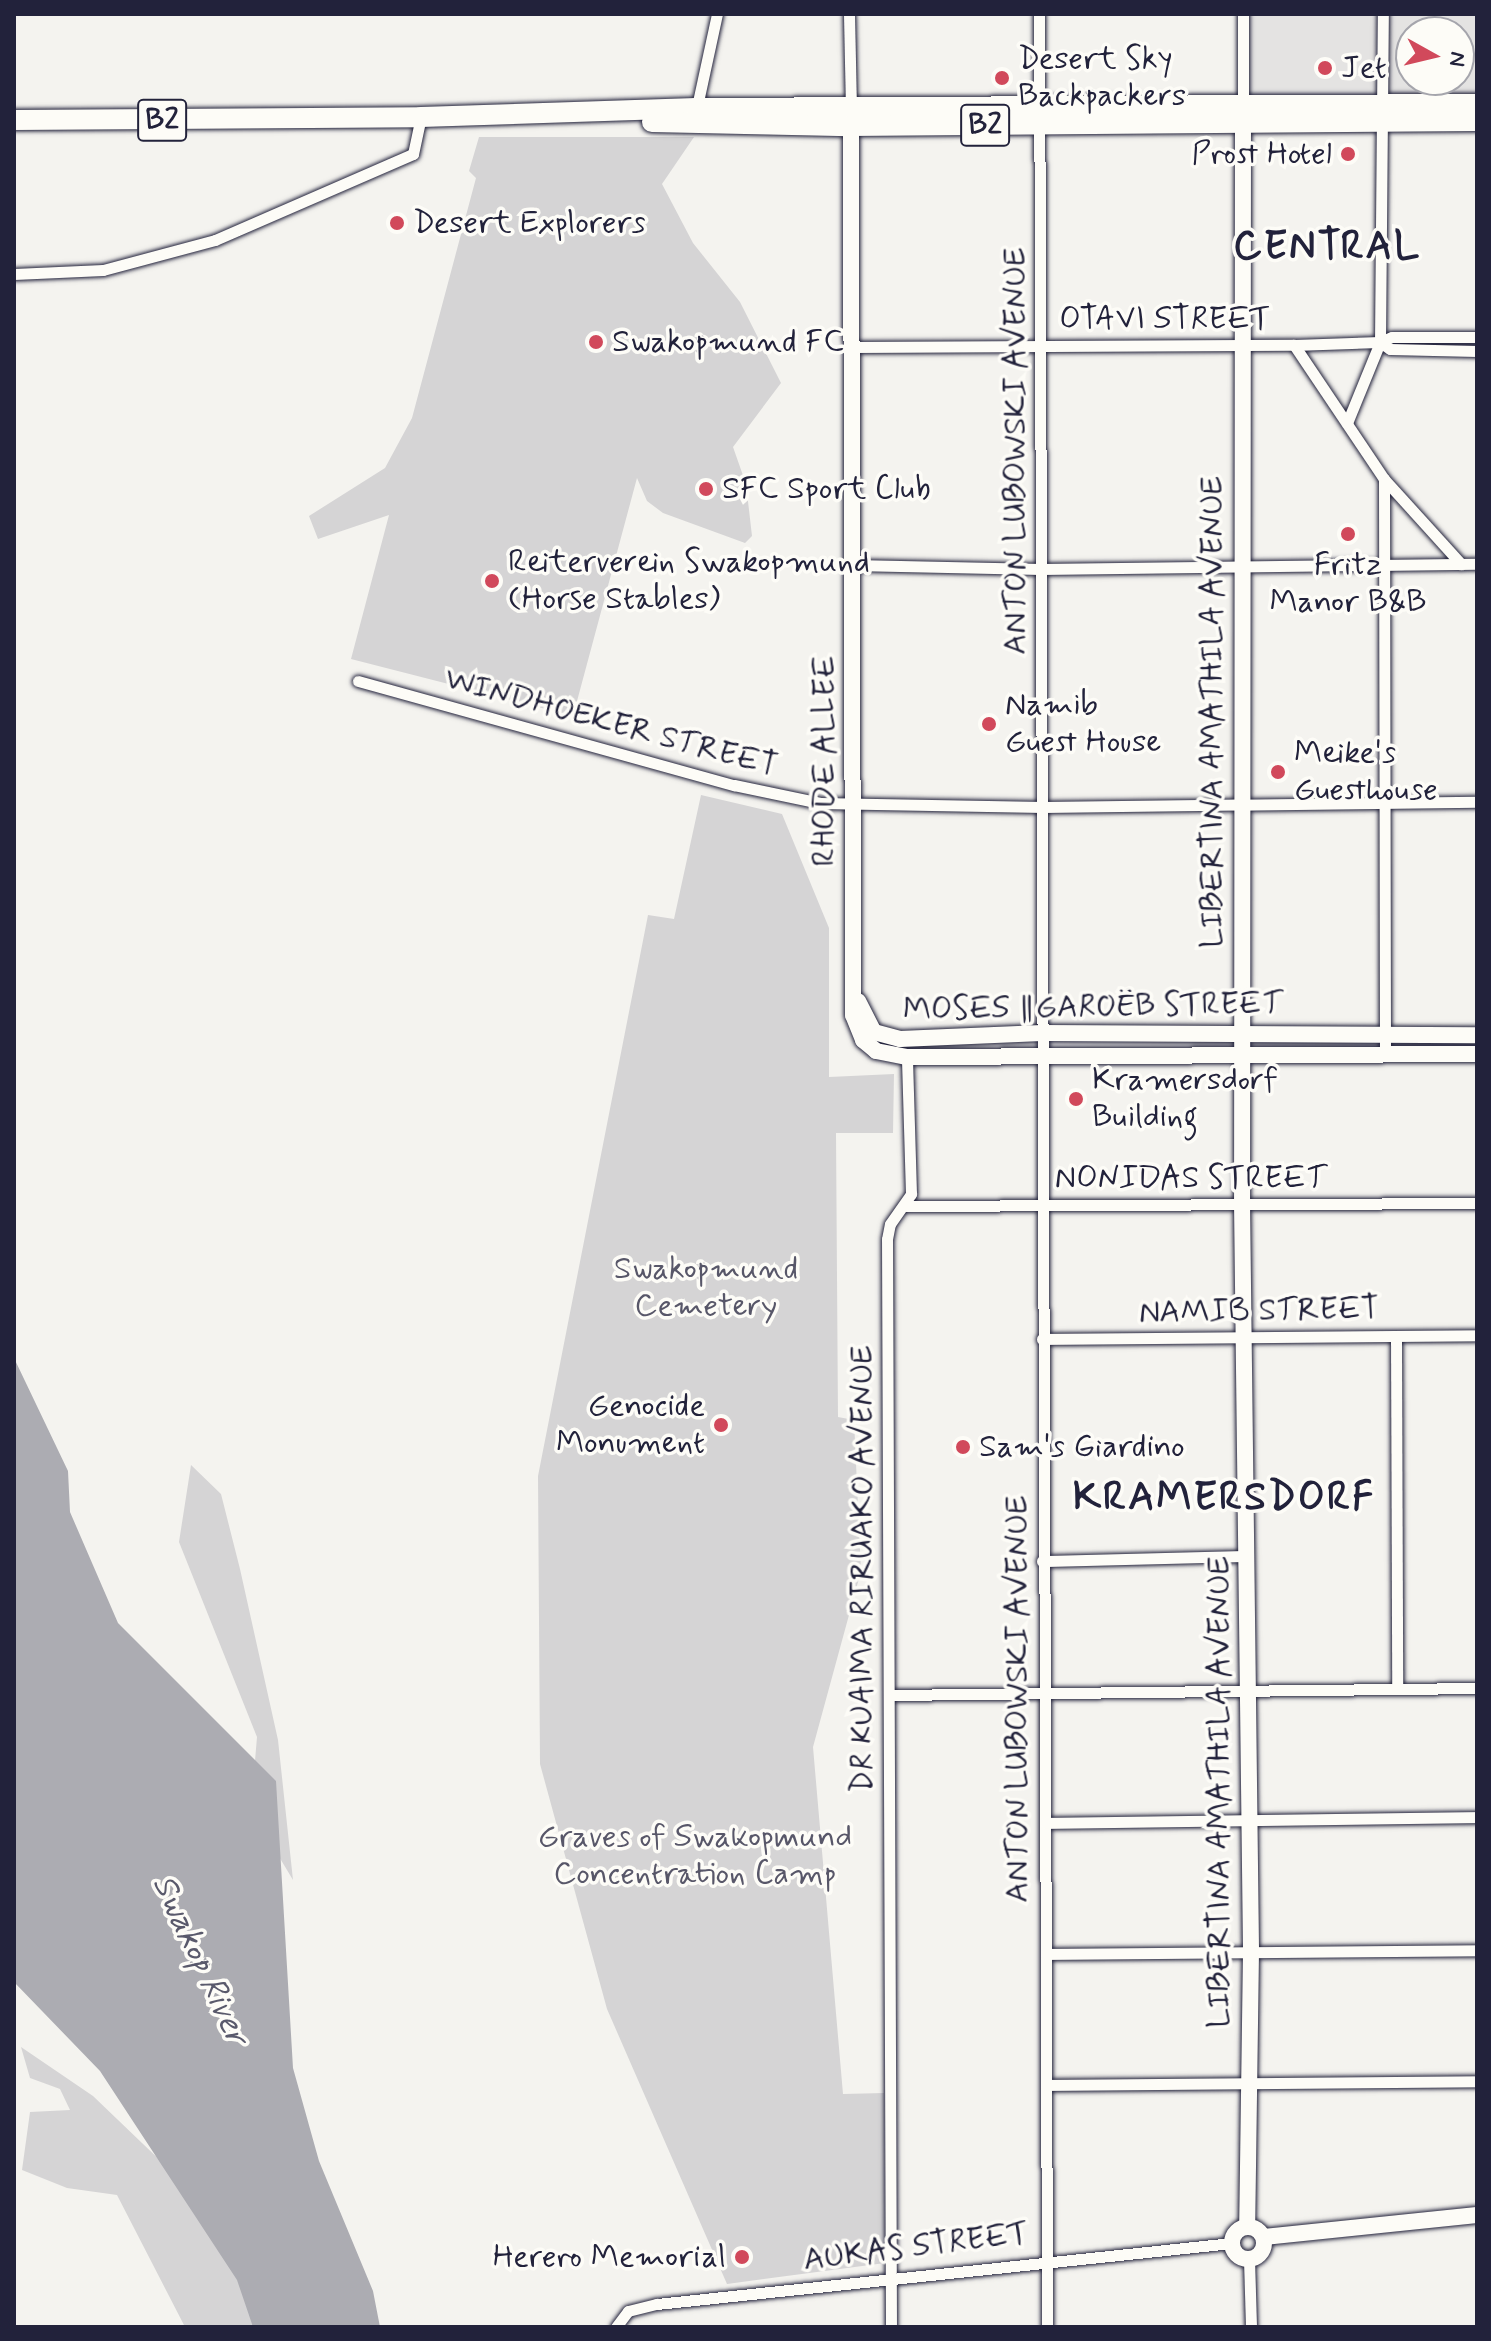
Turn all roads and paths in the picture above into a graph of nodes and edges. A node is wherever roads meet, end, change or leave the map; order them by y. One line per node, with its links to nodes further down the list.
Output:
1 (717, 14): 8 (street)
2 (849, 14): 9 (street, RHODE ALLEE)
3 (1039, 14): 10 (street, ANTON LUBOWSKI AVENUE)
4 (1243, 14): 11 (street, LIBERTINA AMATHILA AVENUE)
5 (1383, 14): 7 (street)
6 (1477, 104): 7 (highway, B2)
7 (1382, 114): 11 (highway, B2); 14 (highway, B2); 17 (street)
8 (696, 116): 9 (highway, B2); 12 (highway, B2)
9 (850, 116): 10 (highway, B2); 21 (street, RHODE ALLEE)
10 (1041, 116): 11 (highway, B2); 20 (street, ANTON LUBOWSKI AVENUE)
11 (1243, 116): 18 (street, LIBERTINA AMATHILA AVENUE)
12 (421, 117): 13 (highway, B2); 15 (street)
13 (14, 120)
14 (1477, 121)
15 (14, 274)
16 (1477, 337): 17 (street, OTAVI STREET)
17 (1380, 342): 19 (street, OTAVI STREET); 22 (street, OTAVI STREET); 23 (street)
18 (1243, 344): 19 (street, OTAVI STREET); 20 (street, OTAVI STREET); 29 (street, LIBERTINA AMATHILA AVENUE)
19 (1294, 345): 23 (street)
20 (1043, 346): 21 (street, OTAVI STREET); 30 (street, ANTON LUBOWSKI AVENUE)
21 (853, 347): 27 (street, RHODE ALLEE)
22 (1477, 351)
23 (1347, 423): 24 (street)
24 (1384, 479): 25 (street); 28 (street)
25 (1461, 564): 26 (street); 28 (street)
26 (1477, 564)
27 (853, 565): 30 (street); 34 (street, RHODE ALLEE)
28 (1382, 567): 29 (street); 33 (street)
29 (1239, 568): 30 (street); 35 (street, LIBERTINA AMATHILA AVENUE)
30 (1041, 569): 36 (street, ANTON LUBOWSKI AVENUE)
31 (358, 681): 34 (street, WINDHOEKER STREET)
32 (1477, 802): 33 (street, WINDHOEKER STREET)
33 (1384, 804): 35 (street, WINDHOEKER STREET); 39 (street)
34 (853, 806): 36 (street, WINDHOEKER STREET); 37 (street, RHODE ALLEE)
35 (1242, 806): 36 (street, WINDHOEKER STREET); 38 (street, LIBERTINA AMATHILA AVENUE)
36 (1043, 807): 40 (street, ANTON LUBOWSKI AVENUE)
37 (854, 980): 40 (street, MOSES ǁGAROËB STREET); 46 (street, MOSES ǁGAROËB STREET)
38 (1241, 1031): 39 (street, MOSES ǁGAROËB STREET); 40 (street, MOSES ǁGAROËB STREET); 43 (street, LIBERTINA AMATHILA AVENUE)
39 (1386, 1031): 41 (street, MOSES ǁGAROËB STREET); 42 (street)
40 (1042, 1033): 45 (street, ANTON LUBOWSKI AVENUE)
41 (1477, 1035)
42 (1385, 1052): 43 (street, MOSES ǁGAROËB STREET); 44 (street, MOSES ǁGAROËB STREET)
43 (1242, 1054): 45 (street, MOSES ǁGAROËB STREET); 47 (street, LIBERTINA AMATHILA AVENUE)
44 (1477, 1054)
45 (1041, 1056): 46 (street, MOSES ǁGAROËB STREET); 49 (street, ANTON LUBOWSKI AVENUE)
46 (907, 1057): 50 (street, DR KUAIMA RIRUAKO AVENUE)
47 (1242, 1202): 48 (street, NONIDAS STREET); 49 (street, NONIDAS STREET); 53 (street, LIBERTINA AMATHILA AVENUE)
48 (1477, 1203)
49 (1042, 1205): 50 (street, NONIDAS STREET); 54 (street, ANTON LUBOWSKI AVENUE)
50 (906, 1206): 60 (street, DR KUAIMA RIRUAKO AVENUE)
51 (1477, 1335): 52 (street, NAMIB STREET)
52 (1396, 1336): 53 (street, NAMIB STREET); 58 (street)
53 (1246, 1338): 54 (street, NAMIB STREET); 55 (street, LIBERTINA AMATHILA AVENUE)
54 (1042, 1339): 56 (street, ANTON LUBOWSKI AVENUE)
55 (1248, 1556): 56 (street); 59 (street, LIBERTINA AMATHILA AVENUE)
56 (1042, 1561): 61 (street, ANTON LUBOWSKI AVENUE)
57 (1477, 1688): 58 (street)
58 (1397, 1689): 59 (street)
59 (1248, 1693): 61 (street); 63 (street, LIBERTINA AMATHILA AVENUE)
60 (890, 1695): 61 (street); 77 (street, DR KUAIMA RIRUAKO AVENUE)
61 (1045, 1695): 64 (street, ANTON LUBOWSKI AVENUE)
62 (1477, 1817): 63 (street)
63 (1250, 1820): 64 (street); 66 (street, LIBERTINA AMATHILA AVENUE)
64 (1046, 1823): 67 (street, ANTON LUBOWSKI AVENUE)
65 (1477, 1950): 66 (street)
66 (1251, 1952): 67 (street); 69 (street, LIBERTINA AMATHILA AVENUE)
67 (1046, 1954): 70 (street, ANTON LUBOWSKI AVENUE)
68 (1477, 2081): 69 (street)
69 (1247, 2082): 70 (street); 72 (street, LIBERTINA AMATHILA AVENUE)
70 (1046, 2085): 75 (street, ANTON LUBOWSKI AVENUE)
71 (1477, 2215): 73 (street)
72 (1247, 2226): 73 (street); 74 (street)
73 (1264, 2237): 76 (street)
74 (1232, 2243): 75 (street, AUKAS STREET); 76 (street)
75 (1046, 2259): 77 (street, AUKAS STREET); 80 (street, ANTON LUBOWSKI AVENUE)
76 (1249, 2259): 81 (street)
77 (891, 2280): 78 (street, AUKAS STREET); 79 (street, DR KUAIMA RIRUAKO AVENUE)
78 (616, 2327)
79 (891, 2327)
80 (1047, 2327)
81 (1251, 2327)

